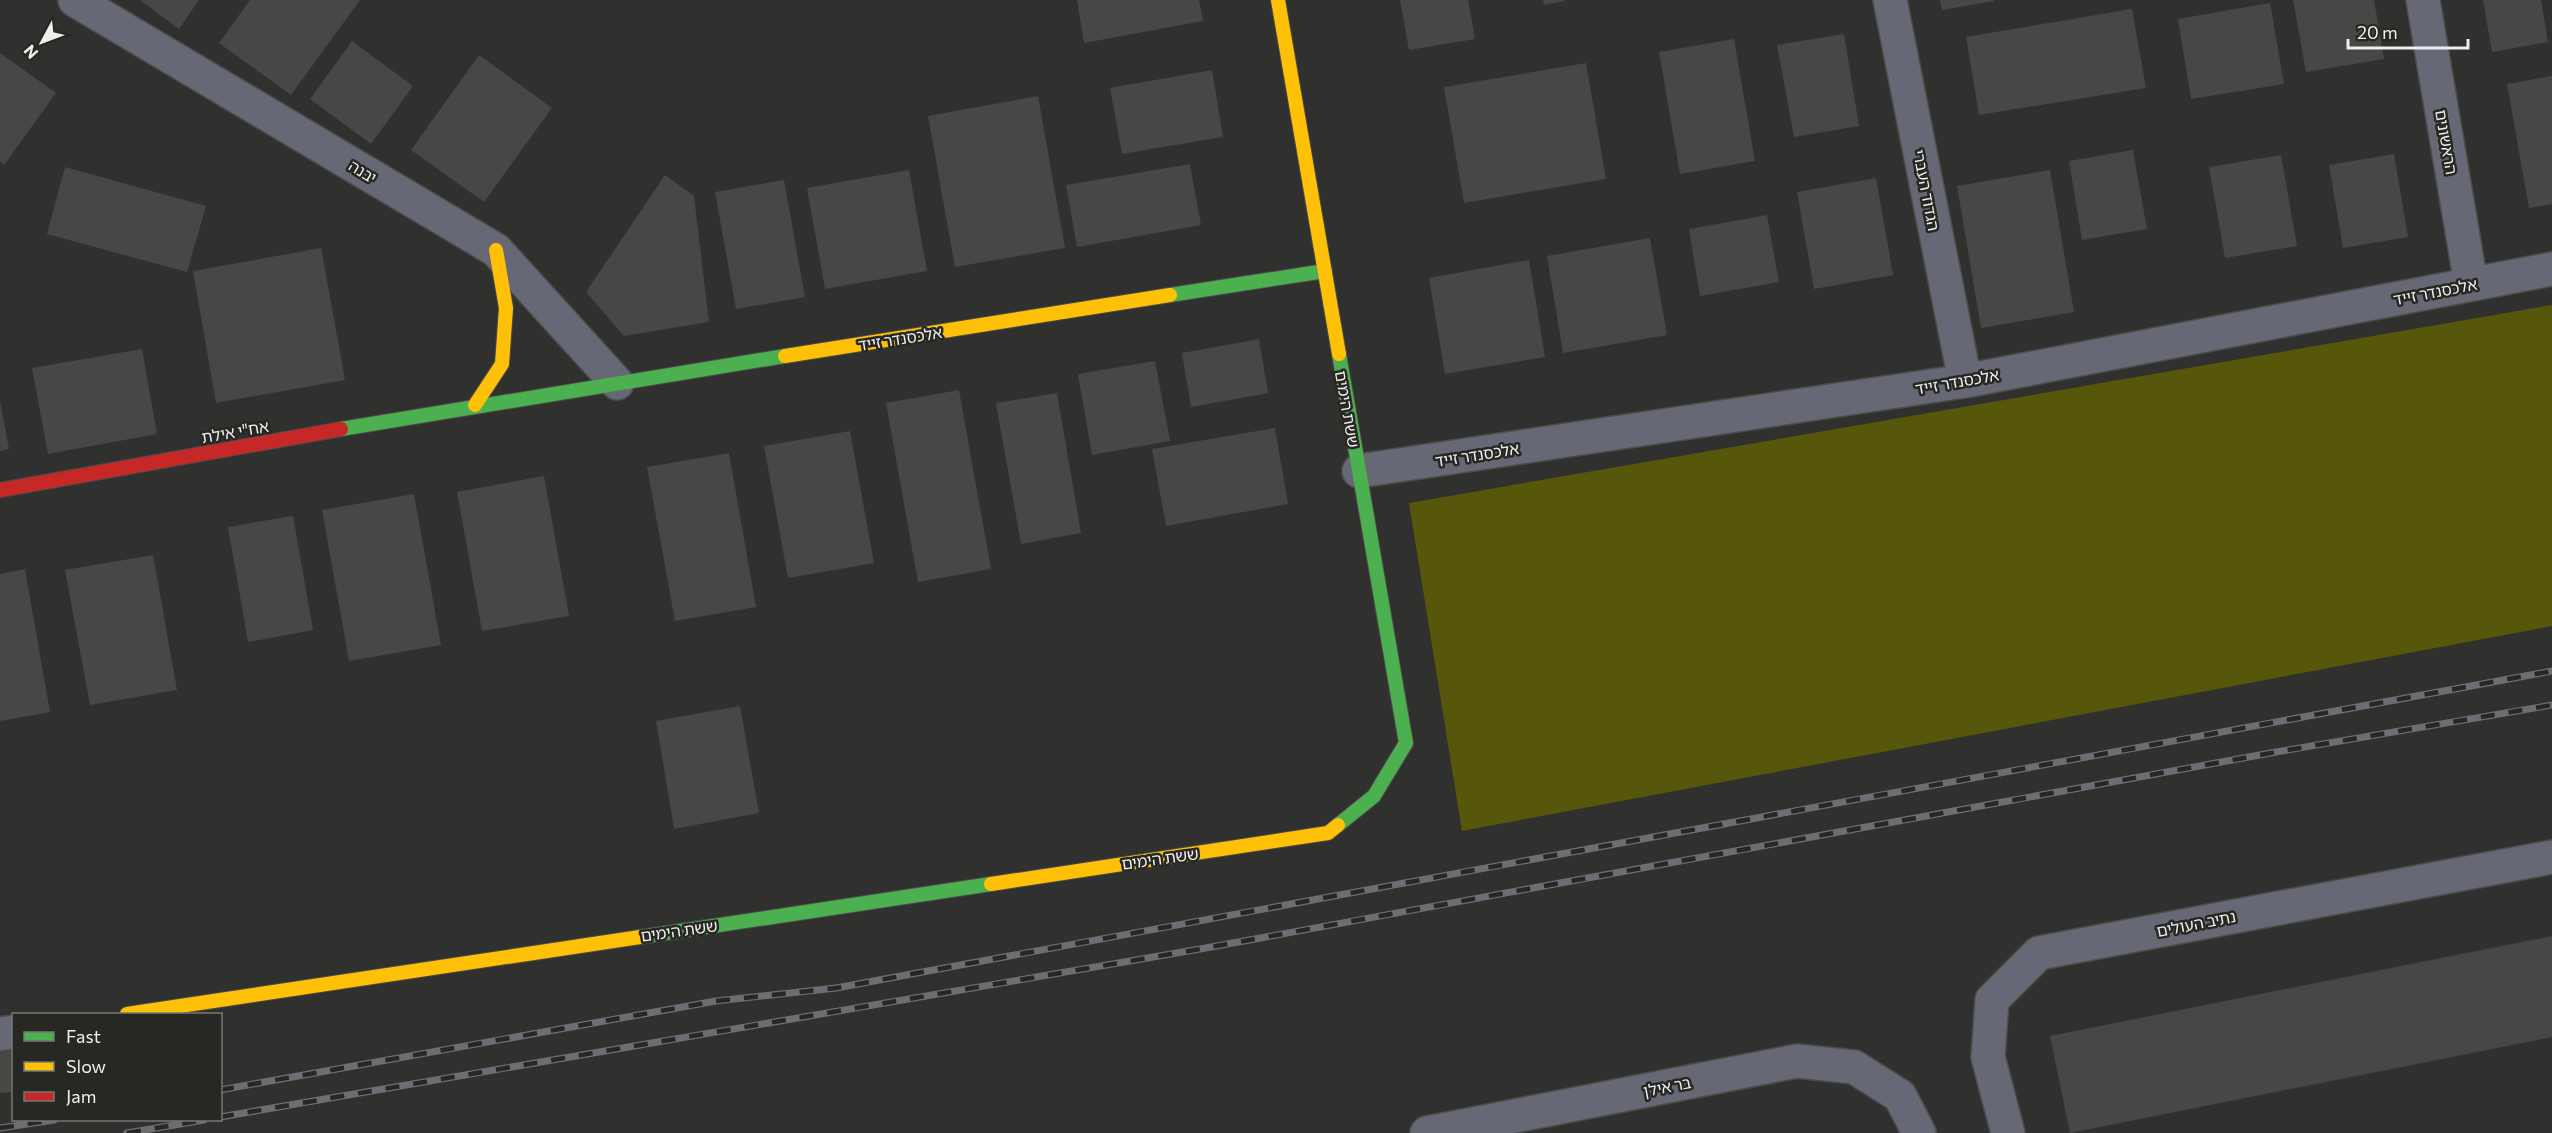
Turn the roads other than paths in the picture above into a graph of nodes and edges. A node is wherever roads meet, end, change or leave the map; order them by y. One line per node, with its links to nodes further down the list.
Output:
1 (75, 0): 5 (street, יבנה)
2 (1278, 0): 7 (street, ששת הימים)
3 (1890, 0): 9 (street, הגדוד העברי)
4 (2423, 0): 8 (street, הראשונים)
5 (496, 250): 10 (street, יבנה); 11 (street)
6 (2552, 269): 8 (street, אלכסנדר זייד)
7 (1324, 271): 10 (street, אלכסנדר זייד); 12 (street, ששת הימים)
8 (2471, 284): 9 (street, אלכסנדר זייד)
9 (1965, 381): 12 (street, אלכסנדר זייד)
10 (617, 383): 11 (street, אלכסנדר זייד)
11 (475, 405): 13 (street, אח"י אילת)
12 (1359, 471): 15 (street, ששת הימים)
13 (0, 490)
14 (2552, 857): 18 (street, נתיב העולים)
15 (134, 1013)
16 (1427, 1133): 17 (street, בר אילן)
17 (1918, 1133)
18 (2008, 1133)

